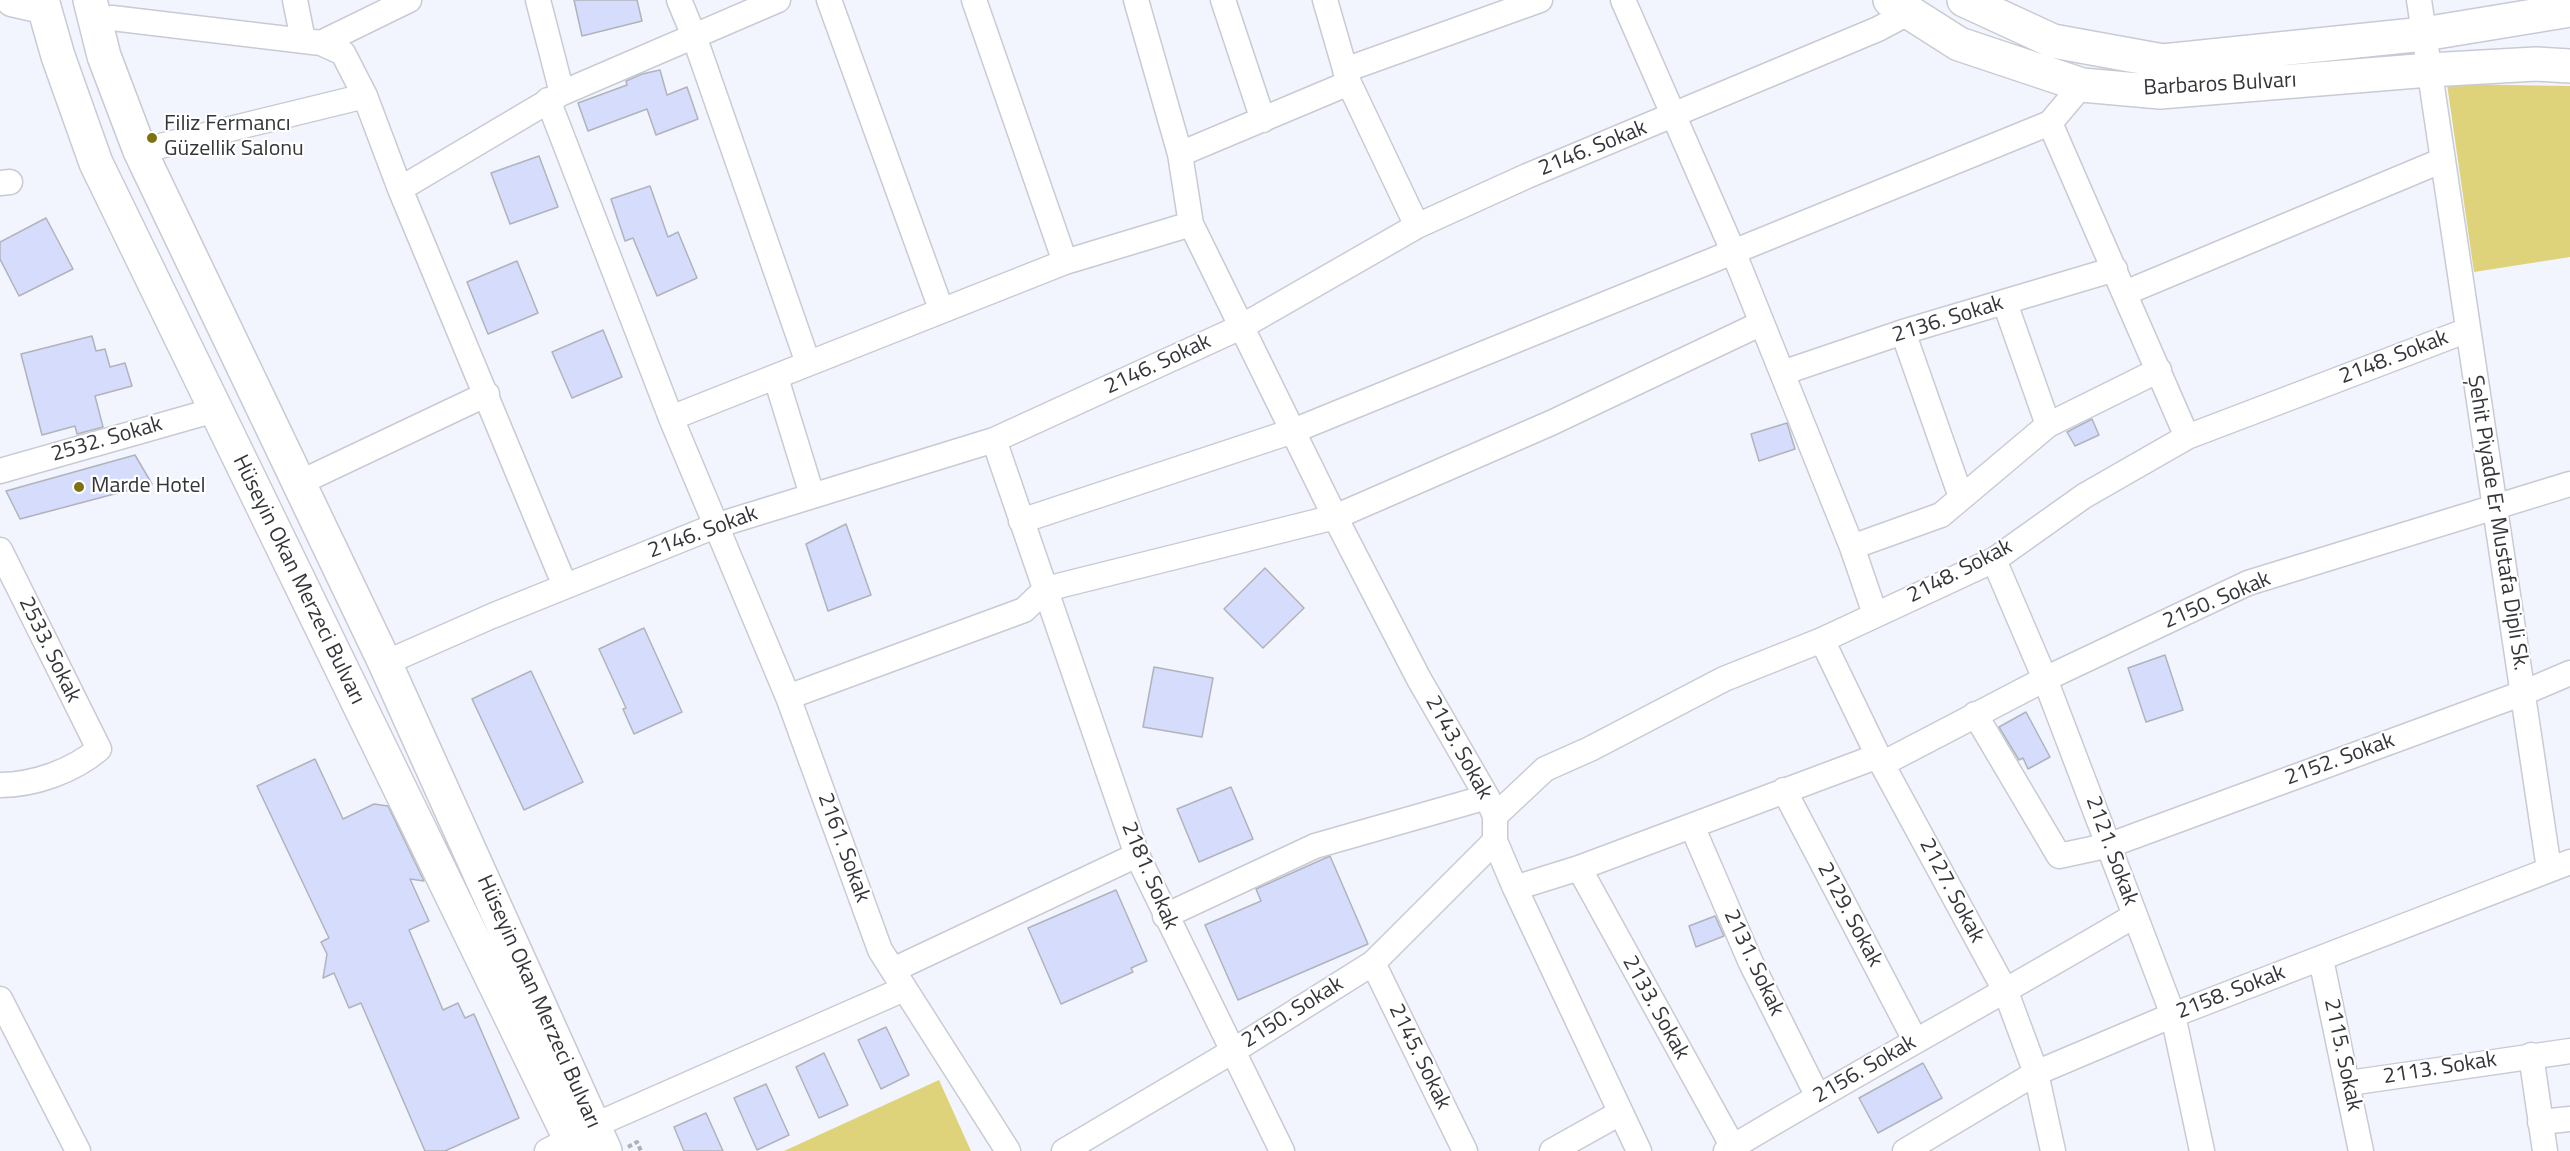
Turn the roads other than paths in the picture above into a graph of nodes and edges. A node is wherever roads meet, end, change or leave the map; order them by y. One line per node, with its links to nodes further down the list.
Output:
1 (13, 0): 16 (main road)
2 (295, 0): 22 (street)
3 (409, 0): 22 (street)
4 (538, 0): 28 (street, 2161. Sokak)
5 (679, 0): 21 (street)
6 (778, 0): 21 (street)
7 (829, 0): 43 (street)
8 (974, 0): 39 (street)
9 (1136, 0): 33 (street, 2143. Sokak)
10 (1223, 0): 30 (street)
11 (1324, 0): 25 (street)
12 (1540, 0): 25 (street)
13 (1623, 0): 29 (street)
14 (1964, 0): 20 (main road, Barbaros Bulvarı)
15 (2419, 0): 20 (street, Şehit Piyade Er Mustafa Dipli Sk.)
16 (43, 4): 53 (main road, Hüseyin Okan Merzeci Bulvarı)
17 (1899, 6): 26 (main road, Barbaros Bulvarı); 29 (street, 2146. Sokak)
18 (2570, 10): 20 (main road, Barbaros Bulvarı)
19 (102, 11): 22 (street); 32 (main road, Hüseyin Okan Merzeci Bulvarı)
20 (2424, 34): 24 (street, Şehit Piyade Er Mustafa Dipli Sk.)
21 (694, 36): 28 (street); 48 (street)
22 (312, 42): 27 (street)
23 (2570, 66): 24 (main road, Barbaros Bulvarı)
24 (2429, 70): 26 (main road, Barbaros Bulvarı); 34 (street, Şehit Piyade Er Mustafa Dipli Sk.)
25 (1347, 77): 30 (street); 37 (street)
26 (2082, 85): 31 (street)
27 (365, 96): 32 (street); 35 (street)
28 (555, 97): 35 (street); 54 (street, 2161. Sokak)
29 (1672, 117): 37 (street, 2146. Sokak); 38 (street)
30 (1263, 120): 33 (street)
31 (2050, 123): 38 (street); 40 (street)
32 (140, 151): 60 (main road, Hüseyin Okan Merzeci Bulvarı)
33 (1180, 154): 36 (street, 2143. Sokak)
34 (2443, 160): 41 (street); 46 (street, Şehit Piyade Er Mustafa Dipli Sk.)
35 (400, 189): 52 (street)
36 (1191, 224): 39 (street); 45 (street, 2143. Sokak)
37 (1417, 226): 45 (street, 2146. Sokak)
38 (1733, 251): 44 (street); 56 (street)
39 (1065, 262): 43 (street)
40 (2115, 269): 41 (street); 42 (street, 2136. Sokak)
41 (2125, 292): 49 (street)
42 (2005, 303): 47 (street, 2136. Sokak); 55 (street)
43 (941, 309): 48 (street)
44 (1762, 323): 50 (street); 65 (street)
45 (1241, 327): 56 (street, 2143. Sokak); 58 (street, 2146. Sokak)
46 (2468, 330): 57 (street, 2148. Sokak); 64 (street, Şehit Piyade Er Mustafa Dipli Sk.)
47 (1903, 332): 50 (street, 2136. Sokak); 63 (street)
48 (808, 363): 51 (street)
49 (2159, 370): 55 (street); 57 (street)
50 (1782, 373): 68 (street)
51 (776, 378): 54 (street); 62 (street)
52 (487, 394): 60 (street); 71 (street)
53 (215, 410): 59 (street, 2532. Sokak); 110 (main road, Hüseyin Okan Merzeci Bulvarı)
54 (671, 418): 67 (street, 2161. Sokak)
55 (2048, 425): 63 (street)
56 (1293, 431): 65 (street, 2143. Sokak); 66 (street)
57 (2187, 437): 70 (street, 2148. Sokak)
58 (994, 440): 62 (street, 2146. Sokak); 66 (street, 2181. Sokak)
59 (0, 471)
60 (299, 483): 75 (main road, Hüseyin Okan Merzeci Bulvarı)
61 (2570, 484): 64 (street, 2150. Sokak)
62 (812, 495): 67 (street, 2146. Sokak)
63 (1961, 497): 68 (street)
64 (2495, 507): 77 (street, 2150. Sokak); 78 (street, Şehit Piyade Er Mustafa Dipli Sk.)
65 (1335, 517): 72 (street); 84 (street, 2143. Sokak)
66 (1021, 521): 72 (street, 2181. Sokak)
67 (715, 526): 71 (street, 2146. Sokak); 79 (street, 2161. Sokak)
68 (1852, 547): 73 (street)
69 (0, 550): 82 (street, 2533. Sokak)
70 (1994, 560): 73 (street, 2148. Sokak); 77 (street, 2121. Sokak)
71 (565, 586): 75 (street, 2146. Sokak)
72 (1046, 589): 79 (street); 88 (street, 2181. Sokak)
73 (1875, 614): 74 (street, 2148. Sokak)
74 (1822, 640): 81 (street, 2127. Sokak); 84 (street, 2148. Sokak)
75 (385, 663): 110 (main road, Hüseyin Okan Merzeci Bulvarı)
76 (2570, 673): 78 (street, 2152. Sokak)
77 (2044, 679): 80 (street, 2150. Sokak); 87 (street, 2121. Sokak)
78 (2523, 693): 87 (street, 2152. Sokak); 89 (street, Şehit Piyade Er Mustafa Dipli Sk.)
79 (788, 697): 96 (street, 2161. Sokak)
80 (1975, 714): 81 (street, 2150. Sokak); 87 (street, 2152. Sokak)
81 (1880, 760): 83 (street, 2150. Sokak); 97 (street, 2127. Sokak)
82 (0, 786)
83 (1784, 790): 85 (street, 2150. Sokak); 100 (street, 2129. Sokak)
84 (1491, 806): 86 (street, 2143. Sokak); 92 (street)
85 (1692, 826): 90 (street, 2150. Sokak); 106 (street, 2131. Sokak)
86 (1495, 841): 91 (street, 2143. Sokak); 95 (street, 2150. Sokak)
87 (2110, 844): 93 (street, 2121. Sokak)
88 (1137, 855): 92 (street, 2181. Sokak); 96 (street)
89 (2559, 866): 94 (street, 2158. Sokak)
90 (1579, 868): 91 (street, 2150. Sokak); 112 (street, 2133. Sokak)
91 (1515, 888): 107 (street, 2143. Sokak)
92 (1165, 916): 101 (street, 2181. Sokak)
93 (2134, 916): 97 (street, 2156. Sokak); 99 (street, 2121. Sokak)
94 (2321, 959): 99 (street, 2158. Sokak); 105 (street, 2115. Sokak)
95 (1373, 963): 101 (street, 2150. Sokak); 117 (street, 2145. Sokak)
96 (898, 979): 110 (street); 114 (street, 2161. Sokak)
97 (2006, 992): 100 (street, 2156. Sokak); 104 (street, 2127. Sokak)
98 (0, 999): 113 (street)
99 (2173, 1015): 104 (street, 2158. Sokak); 122 (street, 2121. Sokak)
100 (1915, 1040): 106 (street, 2156. Sokak)
101 (1233, 1051): 115 (street, 2150. Sokak); 116 (street, 2181. Sokak)
102 (2570, 1051): 103 (street, 2113. Sokak)
103 (2531, 1055): 105 (street, 2113. Sokak); 109 (street)
104 (2036, 1073): 120 (street, 2158. Sokak); 121 (street, 2127. Sokak)
105 (2349, 1083): 123 (street, 2115. Sokak)
106 (1818, 1097): 112 (street, 2156. Sokak)
107 (1620, 1113): 118 (street); 119 (street, 2143. Sokak)
108 (2570, 1119): 109 (street)
109 (2540, 1122): 124 (street)
110 (577, 1145): 111 (main road)
111 (628, 1146)
112 (1730, 1149)
113 (78, 1151)
114 (1008, 1151)
115 (1064, 1151)
116 (1282, 1151)
117 (1466, 1151)
118 (1552, 1151)
119 (1639, 1151)
120 (1905, 1151)
121 (2053, 1151)
122 (2202, 1151)
123 (2361, 1151)
124 (2545, 1151)

